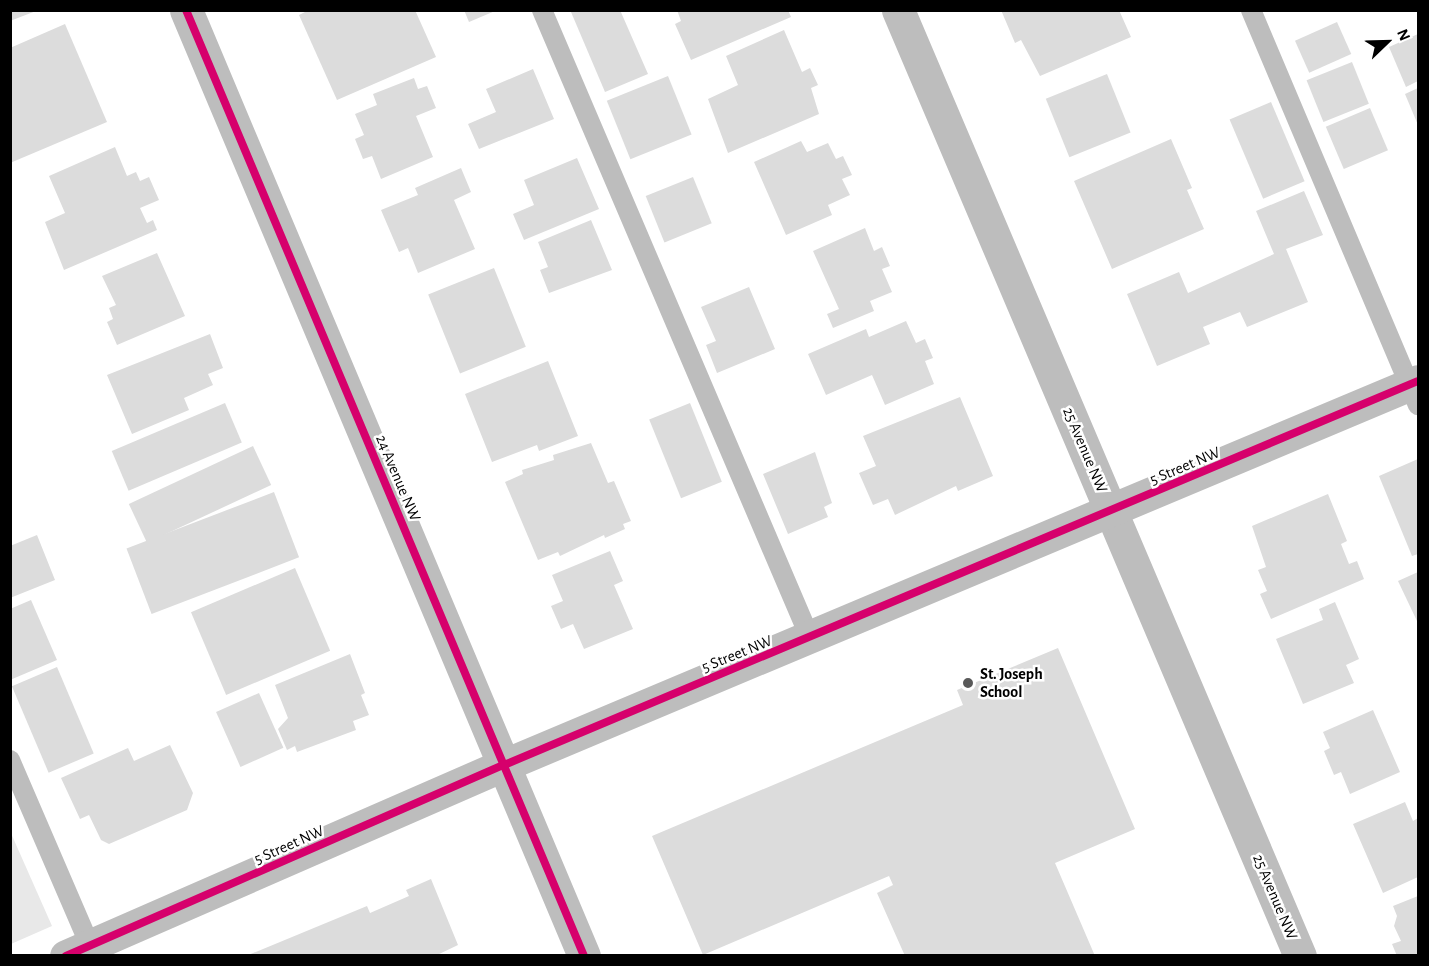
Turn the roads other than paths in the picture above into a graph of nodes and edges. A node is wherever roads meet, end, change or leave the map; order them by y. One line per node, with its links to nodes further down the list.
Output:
1 (186, 10): 9 (street, 24 Avenue NW)
2 (542, 10): 7 (lane)
3 (898, 10): 6 (street, 25 Avenue NW)
4 (1251, 10): 5 (lane)
5 (1416, 390): 6 (street, 5 Street NW)
6 (1111, 512): 7 (street, 5 Street NW); 12 (street, 25 Avenue NW)
7 (810, 638): 9 (street, 5 Street NW)
8 (10, 760): 10 (lane)
9 (504, 765): 10 (street, 5 Street NW); 11 (street, 24 Avenue NW)
10 (83, 952)
11 (584, 956)
12 (1300, 956)

